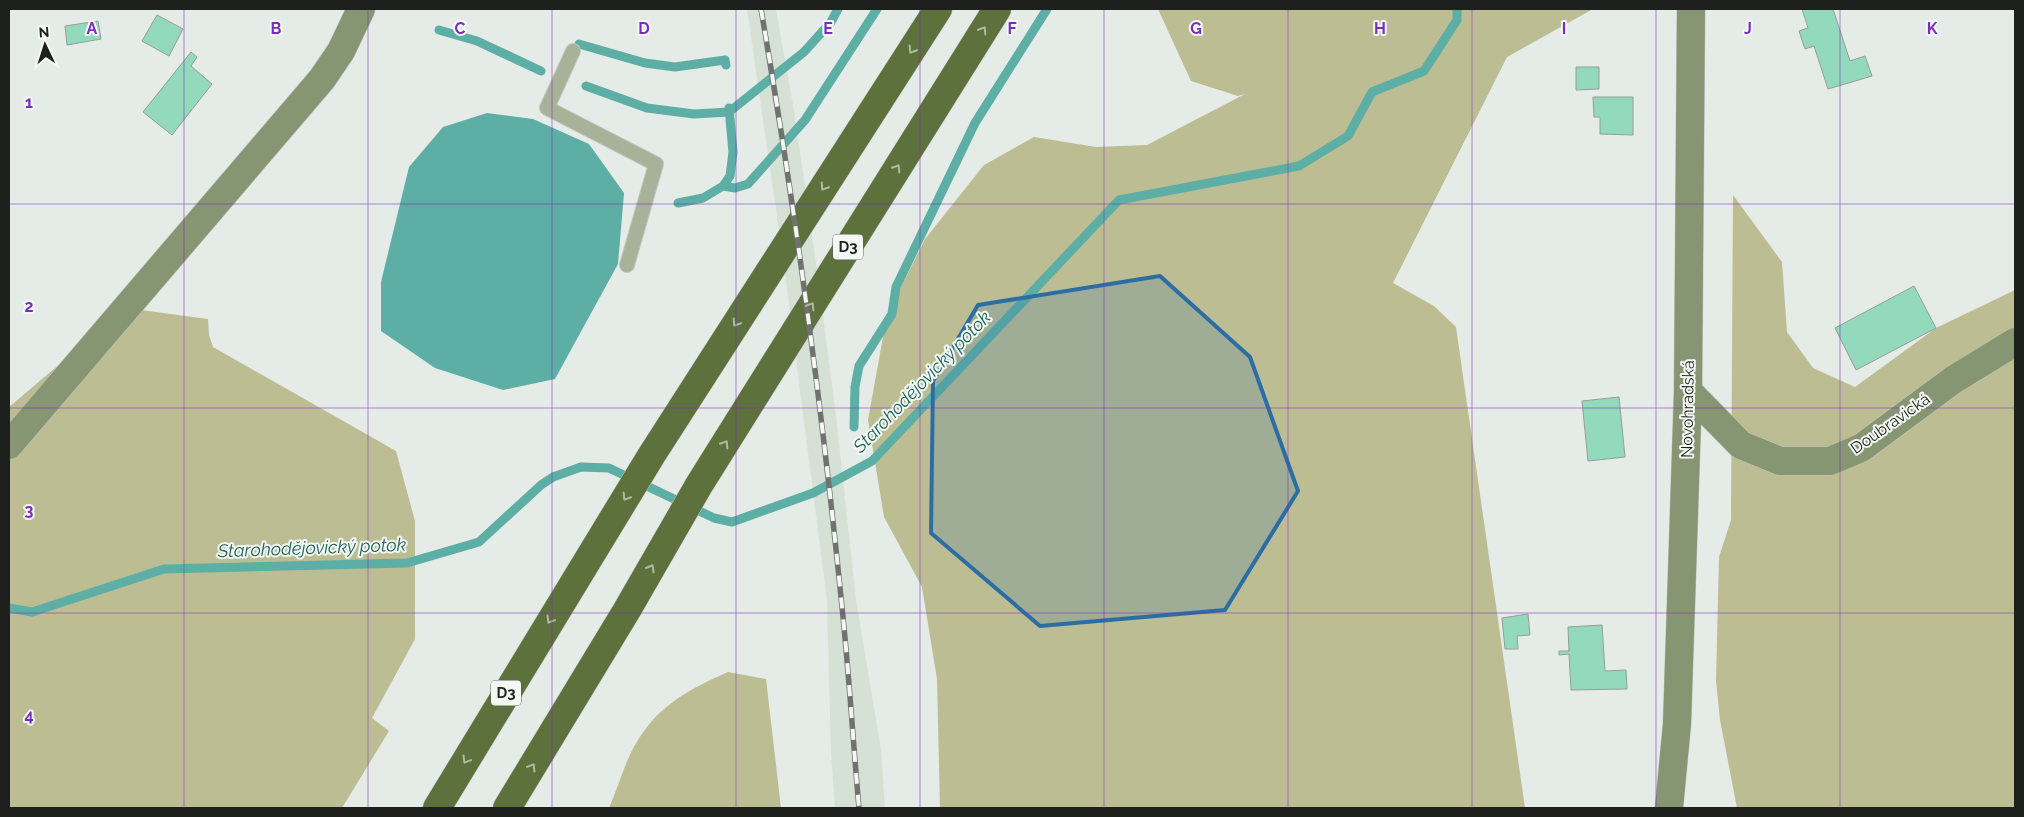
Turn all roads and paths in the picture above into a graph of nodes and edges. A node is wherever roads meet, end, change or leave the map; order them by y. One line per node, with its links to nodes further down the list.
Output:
1 (361, 9): 9 (street)
2 (938, 9): 10 (highway, D3, one-way to 10)
3 (997, 9): 11 (highway, D3, one-way to 3)
4 (1691, 9): 8 (street, Novohradská)
5 (573, 51): 6 (lane)
6 (627, 265)
7 (2015, 342): 8 (street, Doubravická)
8 (1688, 391): 12 (street, Novohradská)
9 (9, 445)
10 (437, 808)
11 (507, 808)
12 (1669, 808)

